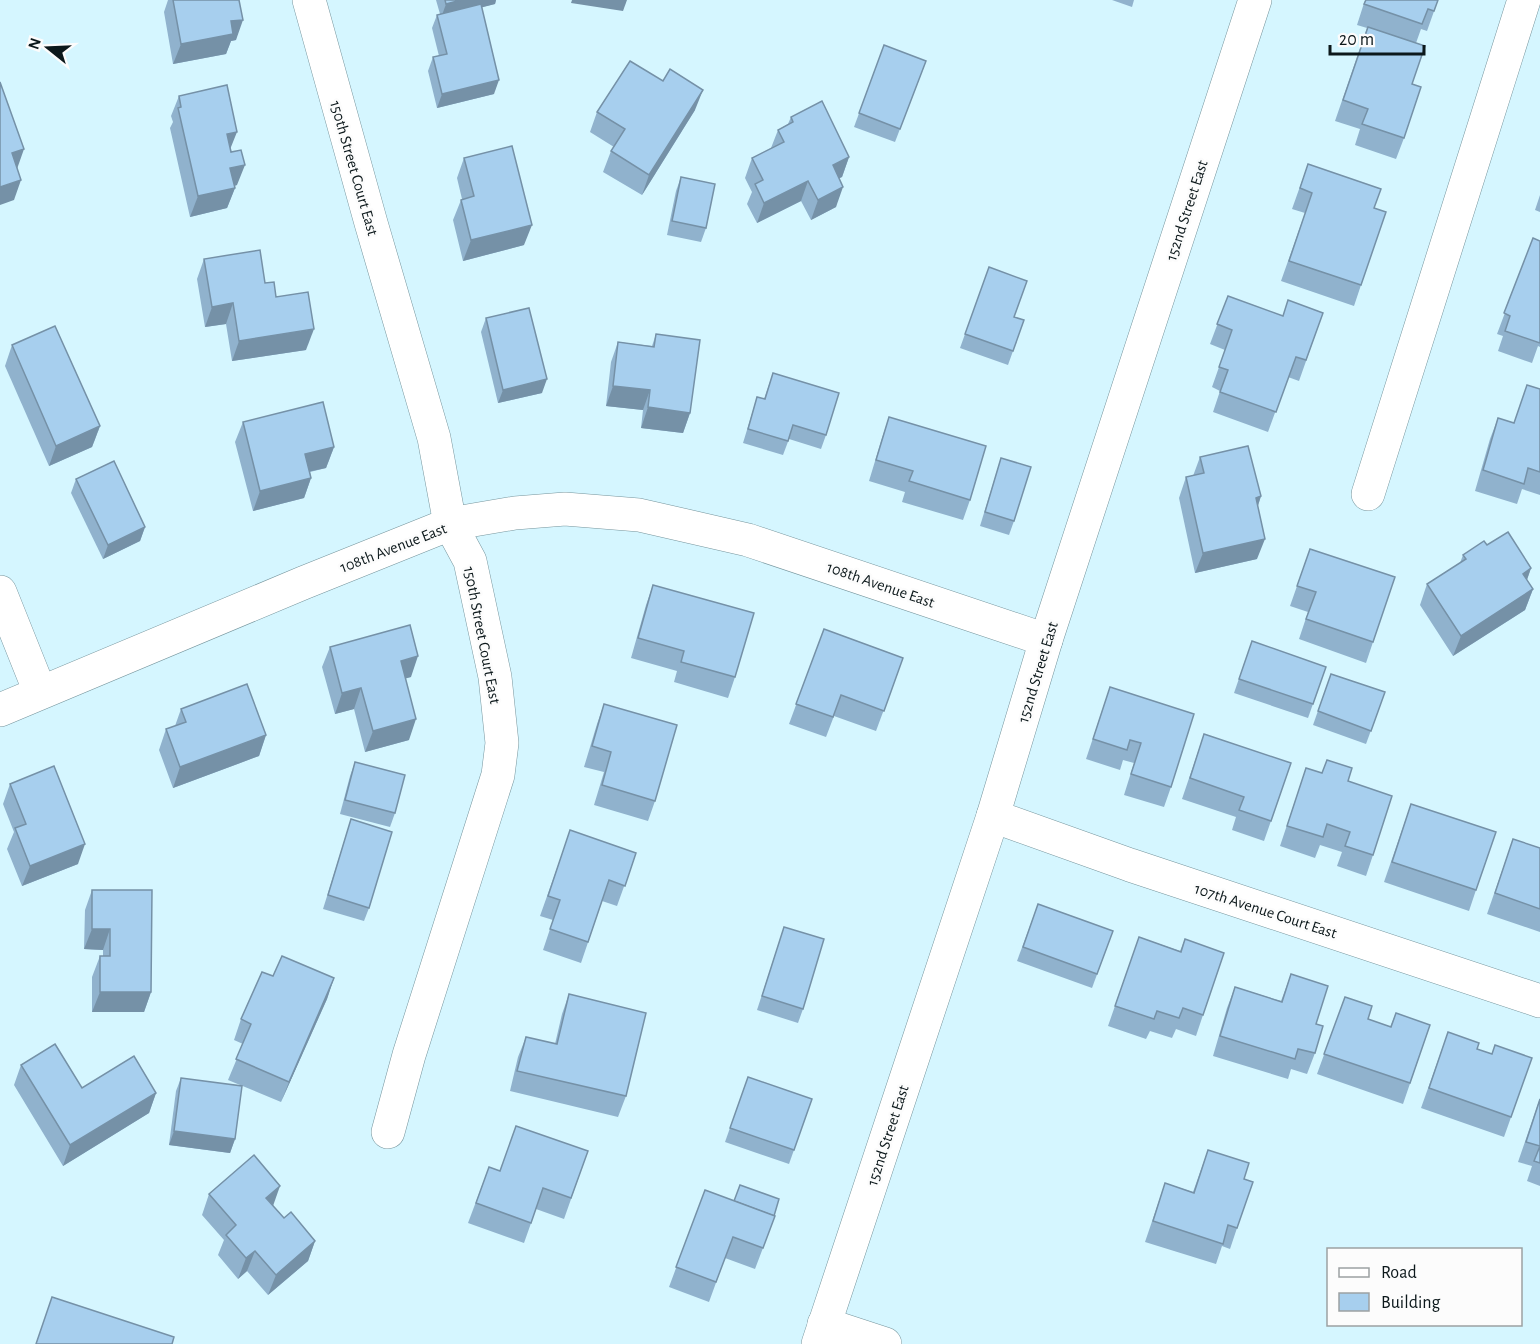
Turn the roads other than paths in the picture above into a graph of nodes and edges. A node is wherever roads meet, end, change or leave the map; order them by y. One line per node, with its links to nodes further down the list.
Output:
1 (309, 0): 5 (street, 150th Street Court East)
2 (1255, 0): 7 (street, 152nd Street East)
3 (1524, 0): 4 (street)
4 (1368, 494)
5 (450, 524): 7 (street, 108th Avenue East); 8 (street, 108th Avenue East); 12 (street, 150th Street Court East)
6 (0, 592): 8 (street)
7 (1046, 640): 10 (street, 152nd Street East)
8 (39, 692): 9 (street, 108th Avenue East)
9 (0, 710)
10 (993, 816): 11 (street, 107th Avenue Court East); 13 (street, 152nd Street East)
11 (1540, 1001)
12 (388, 1132)
13 (821, 1334): 14 (street)
14 (885, 1344)

